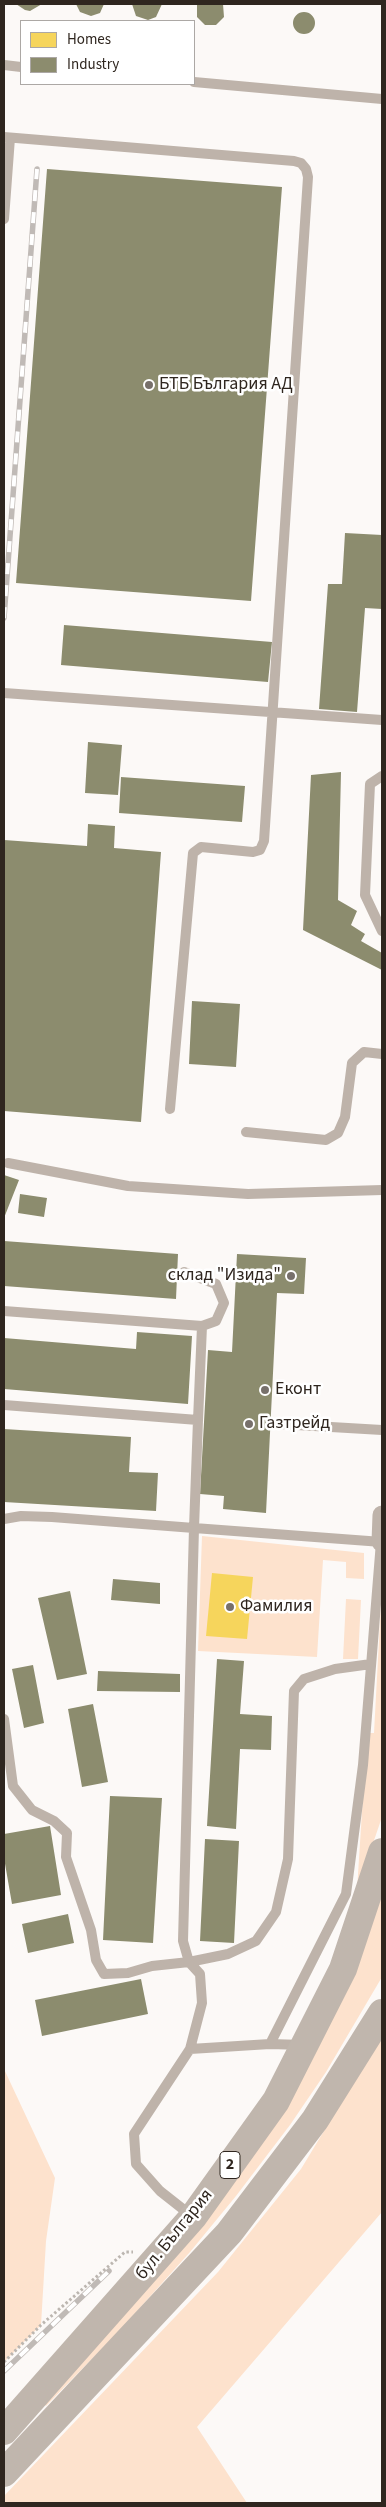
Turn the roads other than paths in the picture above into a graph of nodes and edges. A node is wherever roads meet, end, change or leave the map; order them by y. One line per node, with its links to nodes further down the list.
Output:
1 (4, 65): 2 (lane)
2 (20, 67)
3 (195, 82): 4 (lane)
4 (382, 99)
5 (7, 138): 6 (lane); 8 (lane)
6 (4, 219)
7 (4, 692): 8 (lane)
8 (271, 712): 9 (lane); 13 (lane)
9 (382, 720)
10 (382, 776): 11 (lane)
11 (382, 931)
12 (382, 1054): 14 (lane)
13 (170, 1109)
14 (246, 1132)
15 (8, 1163): 16 (lane)
16 (382, 1190)
17 (184, 1272): 19 (lane)
18 (4, 1311): 19 (lane)
19 (202, 1326): 21 (lane)
20 (4, 1406): 21 (lane)
21 (198, 1420): 26 (lane)
22 (280, 1424): 23 (lane)
23 (382, 1430)
24 (382, 1515): 27 (street)
25 (4, 1519): 26 (lane)
26 (194, 1528): 27 (lane); 31 (lane)
27 (381, 1542): 28 (lane)
28 (371, 1664): 31 (lane); 33 (lane)
29 (4, 1719): 31 (lane)
30 (382, 1852): 34 (highway, бул. България / 2)
31 (189, 1962): 35 (lane)
32 (382, 2013): 38 (highway, бул. България / 2)
33 (270, 2044): 34 (lane); 35 (lane)
34 (306, 2045): 36 (highway, бул. България / 2)
35 (190, 2049): 36 (lane)
36 (193, 2217): 37 (highway, бул. България / 2)
37 (4, 2431)
38 (4, 2473)

